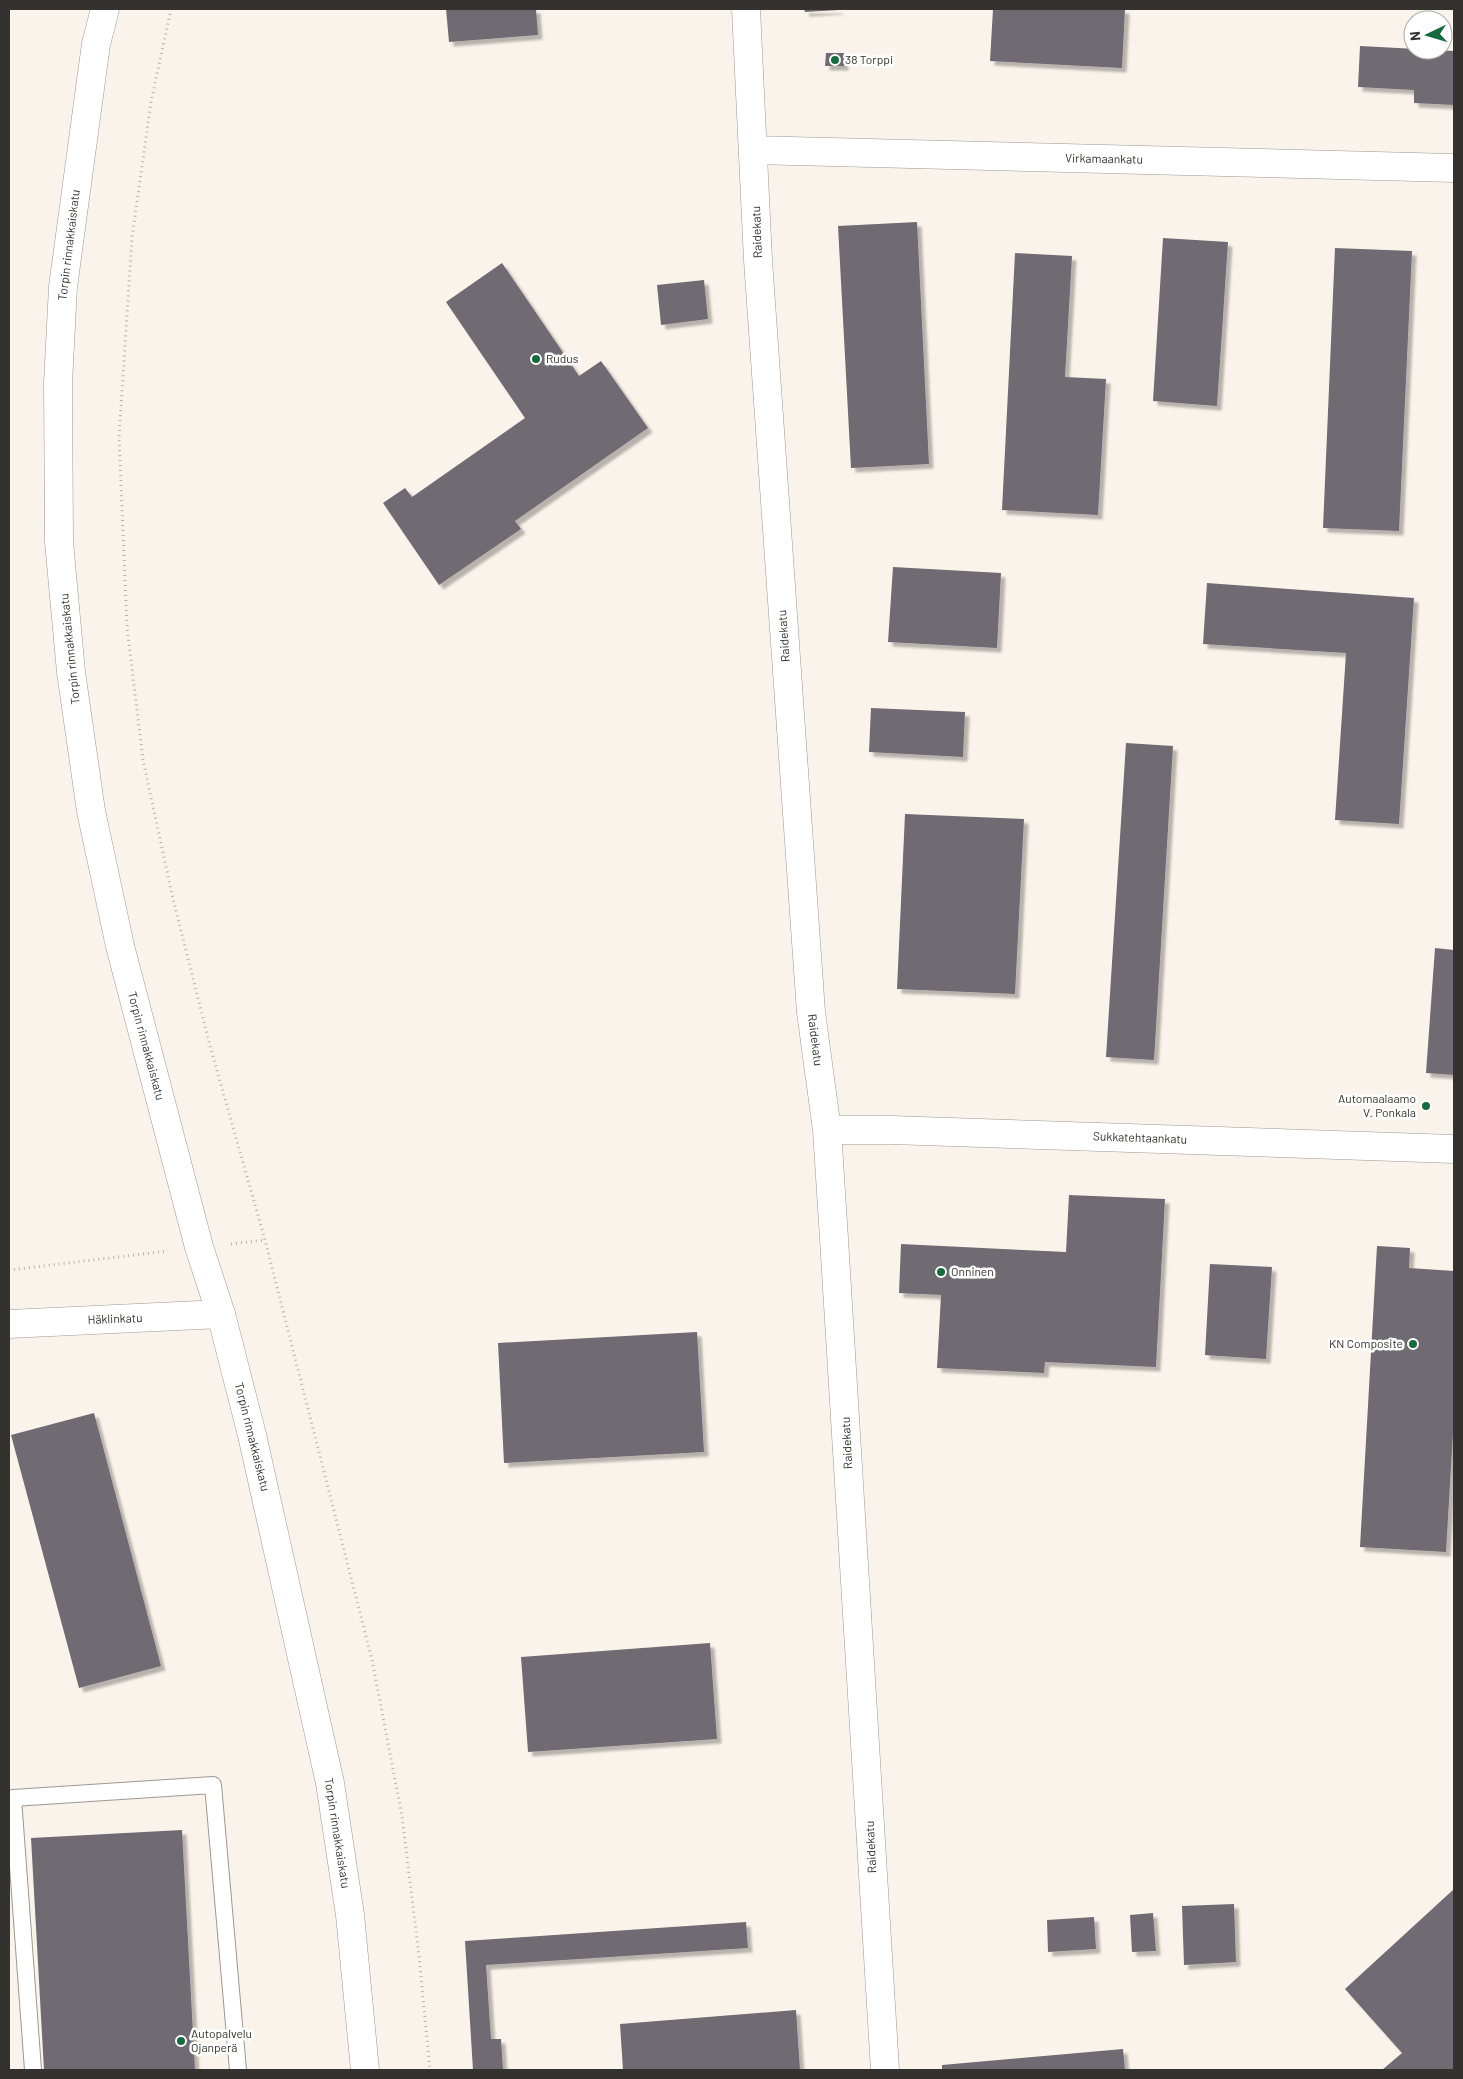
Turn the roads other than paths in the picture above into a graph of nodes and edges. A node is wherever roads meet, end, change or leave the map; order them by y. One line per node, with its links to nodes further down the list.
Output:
1 (105, 9): 7 (street, Torpin rinnakkaiskatu)
2 (746, 9): 3 (street, Raidekatu)
3 (754, 150): 4 (street, Virkamaankatu); 5 (street, Raidekatu)
4 (1454, 168)
5 (827, 1130): 6 (street, Sukkatehtaankatu); 12 (street, Raidekatu)
6 (1454, 1149)
7 (221, 1314): 8 (street, Häklinkatu); 11 (street, Torpin rinnakkaiskatu)
8 (9, 1324)
9 (33, 2070): 10 (lane)
10 (238, 2070)
11 (365, 2070)
12 (885, 2070)

